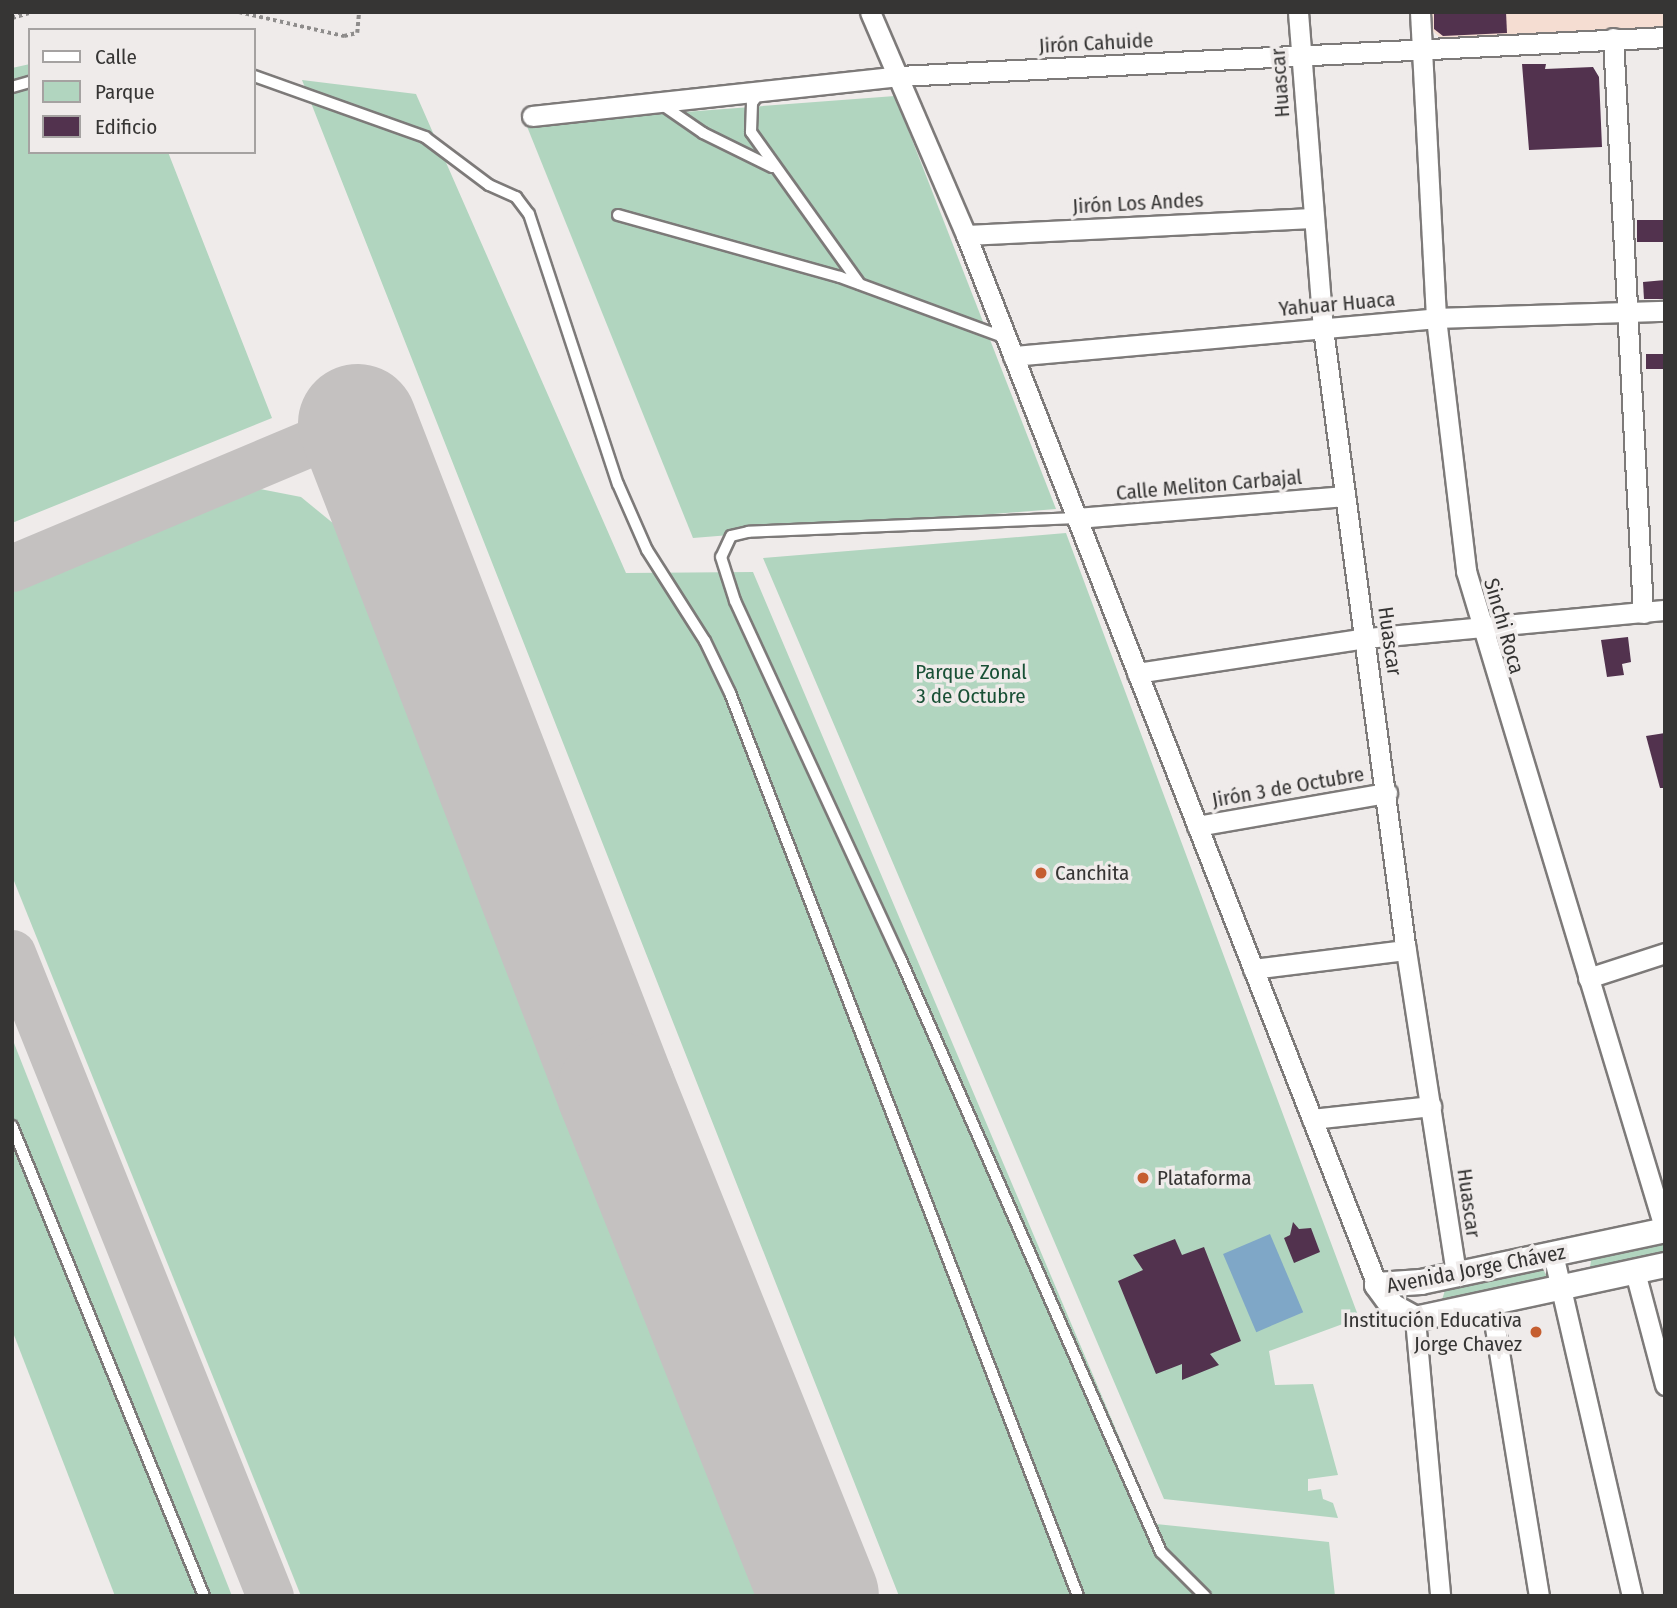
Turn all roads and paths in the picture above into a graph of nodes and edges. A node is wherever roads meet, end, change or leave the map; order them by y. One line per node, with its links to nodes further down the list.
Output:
1 (33, 12): 7 (path)
2 (239, 12): 3 (path)
3 (359, 12)
4 (870, 12): 12 (street)
5 (1298, 12): 11 (street, Huascar)
6 (1420, 12): 10 (street, Sinchi Roca)
7 (12, 18)
8 (1665, 37): 9 (street, Jirón Cahuide)
9 (1613, 38): 10 (street, Jirón Cahuide); 23 (street)
10 (1422, 48): 11 (street, Jirón Cahuide); 24 (street, Sinchi Roca)
11 (1300, 55): 12 (street, Jirón Cahuide); 19 (street, Huascar)
12 (899, 76): 14 (street, Jirón Cahuide); 20 (street)
13 (256, 77): 54 (lane)
14 (762, 89): 15 (street, Jirón Cahuide); 17 (lane)
15 (655, 100): 16 (street, Jirón Cahuide); 17 (lane)
16 (532, 116)
17 (773, 167): 21 (lane)
18 (618, 215): 21 (lane)
19 (1313, 218): 20 (street, Jirón Los Andes); 25 (street, Huascar)
20 (966, 235): 26 (street)
21 (860, 284): 26 (lane)
22 (1665, 311): 23 (street, Yahuar Huaca)
23 (1625, 312): 24 (street, Yahuar Huaca); 30 (street)
24 (1436, 318): 25 (street, Yahuar Huaca); 31 (street, Sinchi Roca)
25 (1323, 329): 26 (street, Yahuar Huaca); 27 (street, Huascar)
26 (1010, 347): 28 (street)
27 (1345, 496): 28 (street, Calle Meliton Carbajal); 32 (street, Huascar)
28 (1077, 518): 33 (street); 55 (lane)
29 (1665, 610): 30 (street)
30 (1643, 613): 31 (street)
31 (1479, 628): 32 (street); 39 (street, Sinchi Roca)
32 (1367, 638): 33 (street); 34 (street, Huascar)
33 (1138, 673): 35 (street)
34 (1387, 793): 35 (street, Jirón 3 de Octubre); 36 (street, Huascar)
35 (1197, 826): 38 (street)
36 (1406, 950): 38 (street); 40 (street, Huascar)
37 (1665, 953): 39 (street)
38 (1253, 969): 41 (street)
39 (1588, 978): 43 (street, Sinchi Roca)
40 (1432, 1106): 41 (street); 47 (street, Huascar)
41 (1311, 1119): 48 (street)
42 (12, 1126): 53 (lane)
43 (1665, 1230): 44 (street, Avenida Jorge Chávez)
44 (1553, 1254): 47 (street, Avenida Jorge Chávez); 49 (street)
45 (1665, 1265): 46 (street, Avenida Jorge Chávez)
46 (1635, 1272): 49 (street, Avenida Jorge Chávez); 52 (street)
47 (1456, 1275): 48 (street, Avenida Jorge Chávez)
48 (1377, 1285): 51 (street, Avenida Jorge Chávez)
49 (1561, 1288): 50 (street, Avenida Jorge Chávez); 58 (street)
50 (1491, 1303): 51 (street, Avenida Jorge Chávez); 57 (street)
51 (1415, 1319): 56 (street)
52 (1665, 1385)
53 (204, 1596)
54 (1078, 1596)
55 (1205, 1596)
56 (1440, 1596)
57 (1539, 1596)
58 (1632, 1596)

